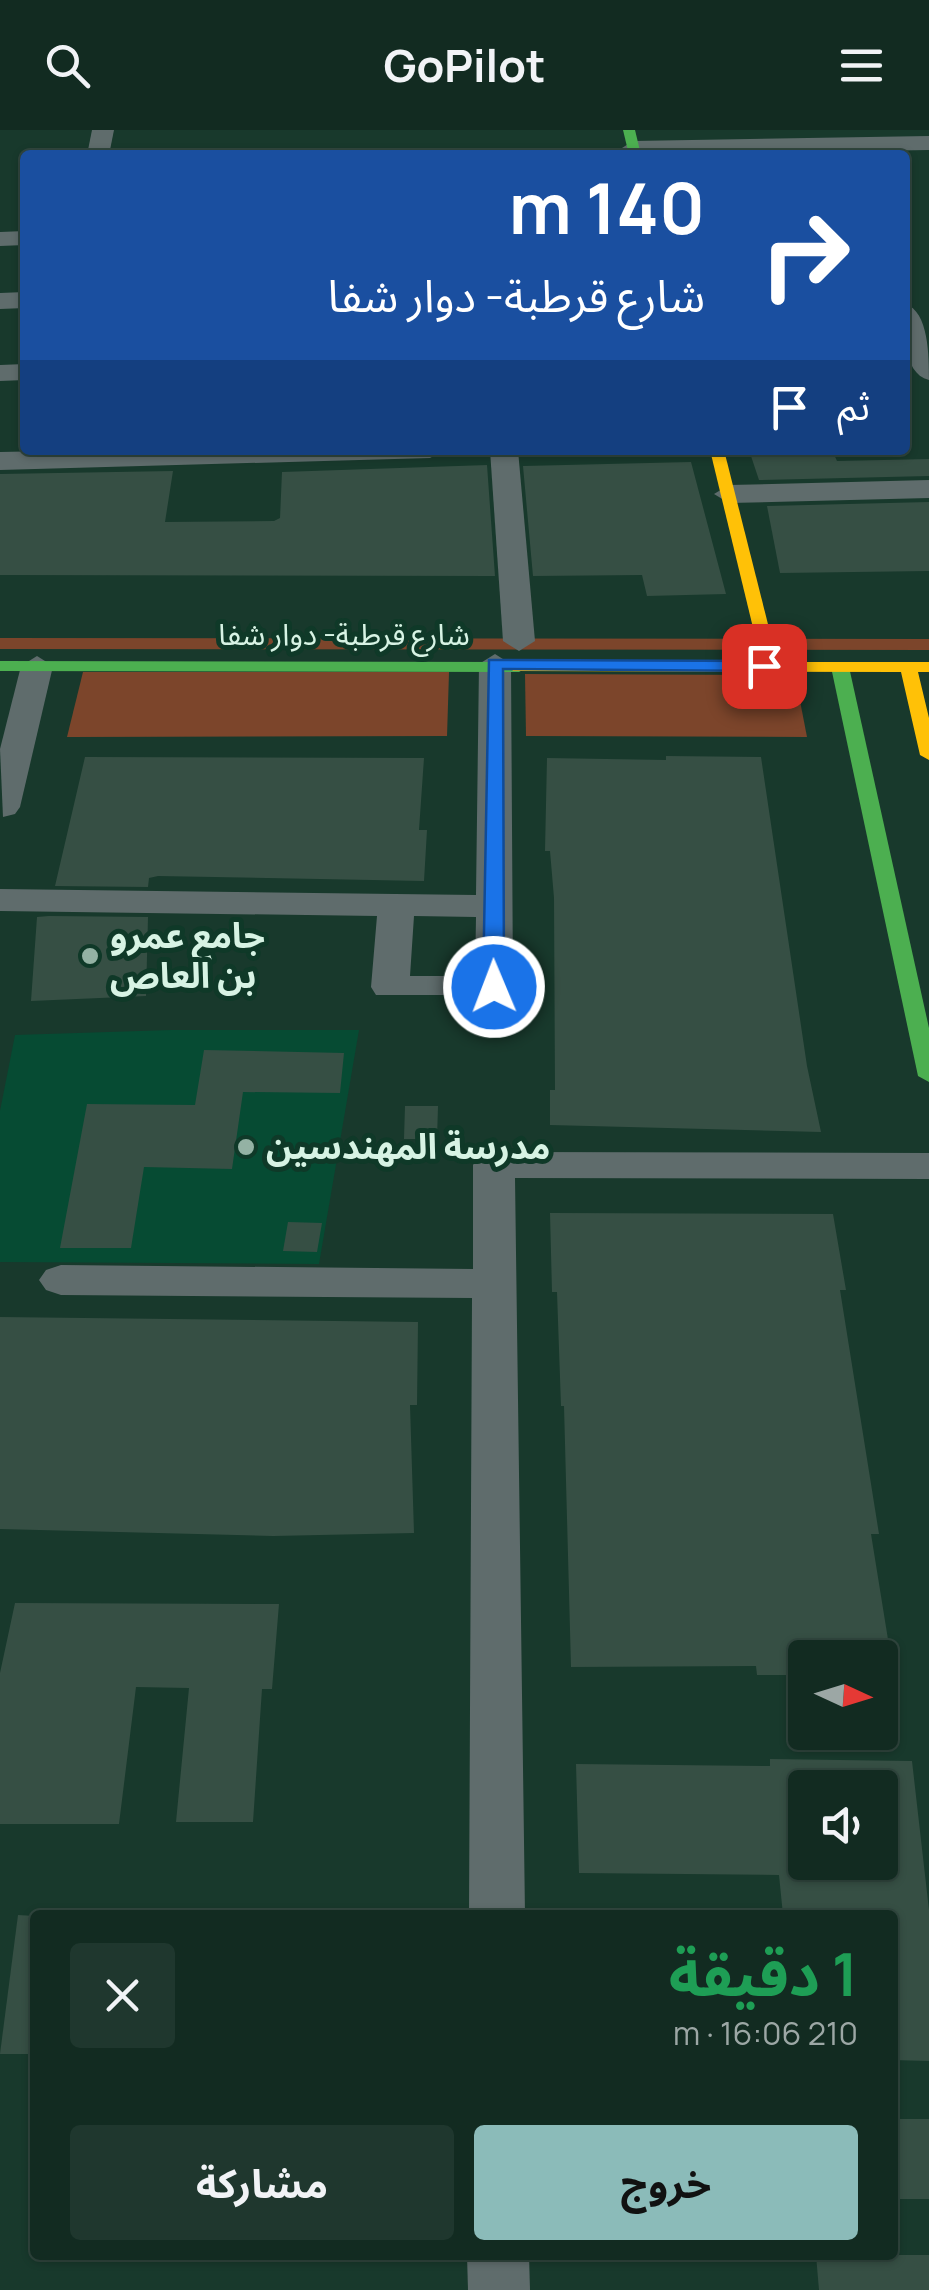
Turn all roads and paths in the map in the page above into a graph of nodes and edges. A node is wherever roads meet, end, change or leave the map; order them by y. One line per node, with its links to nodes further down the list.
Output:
1 (929, 143): 3 (street)
2 (632, 144): 3 (street)
3 (840, 150)
4 (910, 327): 5 (street)
5 (921, 360)
6 (54, 455): 9 (street)
7 (504, 455): 14 (street)
8 (718, 455): 11 (street)
9 (0, 461)
10 (929, 490): 11 (street)
11 (729, 494): 13 (street)
12 (241, 640): 17 (street)
13 (764, 640)
14 (513, 646): 17 (street, شارع قرطبة- دوار شفا); 18 (street, شارع قرطبة- دوار شفا); 24 (street)
15 (0, 666): 16 (street, شارع قرطبة- دوار شفا)
16 (36, 666): 17 (street, شارع قرطبة- دوار شفا); 21 (street)
17 (238, 666)
18 (840, 667): 19 (street, شارع قرطبة- دوار شفا); 25 (street)
19 (919, 667): 20 (street)
20 (929, 755)
21 (3, 807)
22 (0, 900): 23 (street)
23 (396, 905): 24 (street); 24 (street)
24 (493, 906)
25 (929, 1076)
26 (929, 1166): 28 (street)
27 (61, 1280): 28 (street)
28 (494, 1284): 29 (street)
29 (497, 1910)
30 (498, 2260): 31 (street)
31 (498, 2290)

